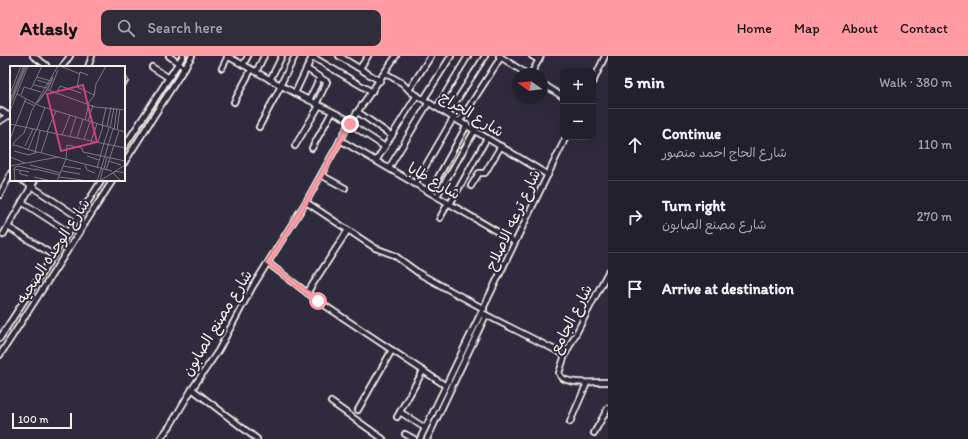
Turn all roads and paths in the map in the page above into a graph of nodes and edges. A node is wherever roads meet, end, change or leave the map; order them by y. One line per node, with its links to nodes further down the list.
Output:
1 (33, 56): 26 (street)
2 (70, 56): 28 (street)
3 (92, 56): 29 (street)
4 (169, 56): 25 (street)
5 (183, 56): 25 (street)
6 (192, 56): 31 (street)
7 (248, 56): 27 (street)
8 (264, 56): 37 (street)
9 (282, 56): 42 (street)
10 (295, 56): 44 (street)
11 (339, 56): 23 (street)
12 (368, 56): 33 (street)
13 (396, 56): 38 (street, شارع مصنع الصابون)
14 (431, 56): 46 (street)
15 (451, 56): 51 (street)
16 (468, 56): 56 (street)
17 (485, 56): 60 (street)
18 (532, 56): 24 (street)
19 (605, 56): 39 (street)
20 (229, 57): 27 (street); 32 (street)
21 (312, 57): 36 (street); 47 (street)
22 (500, 57): 34 (street); 64 (street)
23 (346, 58): 33 (street)
24 (540, 58): 35 (street)
25 (178, 64): 31 (street); 41 (street)
26 (46, 65)
27 (243, 65): 37 (street)
28 (63, 66)
29 (88, 66)
30 (152, 67): 41 (street)
31 (185, 68): 78 (street)
32 (222, 68)
33 (360, 68): 43 (street)
34 (517, 68)
35 (534, 68)
36 (306, 69): 40 (street); 48 (street)
37 (254, 71): 42 (street); 53 (street)
38 (385, 73): 43 (street, شارع مصنع الصابون); 46 (street, شارع الجراج)
39 (596, 76)
40 (320, 77): 52 (street); 55 (street)
41 (169, 78): 71 (street)
42 (270, 80): 44 (street)
43 (380, 81): 47 (street, شارع مصنع الصابون)
44 (281, 86): 48 (street); 67 (street)
45 (548, 87): 50 (street)
46 (409, 90): 49 (street, شارع الجراج)
47 (372, 92): 59 (street, شارع مصنع الصابون)
48 (295, 93): 52 (street)
49 (417, 95): 51 (street, شارع الجراج); 69 (street)
50 (560, 95)
51 (424, 99): 54 (street, شارع الجراج)
52 (308, 100): 55 (street)
53 (234, 102)
54 (429, 102): 56 (street, شارع الجراج); 80 (street)
55 (317, 105): 58 (street); 74 (street)
56 (437, 107): 60 (street, شارع الجراج)
57 (1, 111): 61 (street)
58 (332, 112): 65 (street); 77 (street)
59 (358, 112): 65 (street, شارع مصنع الصابون); 69 (street)
60 (448, 114): 62 (street, شارع الجراج)
61 (10, 115): 63 (street)
62 (454, 117): 64 (street, شارع الجراج); 88 (street)
63 (0, 121)
64 (460, 121): 66 (street, شارع الجراج)
65 (350, 123): 72 (street, شارع مصنع الصابون); 76 (street)
66 (467, 125): 68 (street, شارع الجراج); 92 (street)
67 (259, 127)
68 (475, 130): 70 (street, شارع الجراج); 94 (street)
69 (392, 136): 76 (street)
70 (487, 138): 75 (street, شارع الجراج); 98 (street)
71 (126, 139)
72 (340, 140): 79 (street, شارع طابا); 82 (street, شارع مصنع الصابون)
73 (565, 140): 83 (street, شارع ترعه الاصلاح)
74 (295, 146)
75 (501, 146): 83 (street, شارع الجراج); 90 (street)
76 (385, 147): 79 (street)
77 (312, 148)
78 (125, 161)
79 (376, 161): 80 (street, شارع طابا)
80 (389, 168): 88 (street, شارع طابا)
81 (10, 175): 93 (street)
82 (322, 175): 91 (street); 96 (street, شارع مصنع الصابون)
83 (548, 175): 106 (street, شارع ترعه الاصلاح)
84 (24, 181): 89 (street)
85 (34, 181): 89 (street)
86 (101, 181): 97 (street, شارع الوحده الصحيه)
87 (112, 181): 99 (street, شارع الوحده الصحيه)
88 (415, 184): 92 (street, شارع طابا)
89 (31, 186): 95 (street); 100 (street)
90 (471, 186)
91 (345, 188)
92 (430, 192): 94 (street, شارع طابا)
93 (0, 195)
94 (436, 196): 98 (street, شارع طابا)
95 (22, 202): 102 (street); 104 (street)
96 (306, 202): 103 (street); 108 (street, شارع مصنع الصابون)
97 (87, 203): 99 (street); 100 (street, شارع الوحده الصحيه)
98 (449, 204): 101 (street); 106 (street, شارع طابا)
99 (95, 208): 111 (street, شارع الوحده الصحيه)
100 (78, 217): 104 (street, شارع الوحده الصحيه)
101 (440, 218)
102 (8, 227): 105 (street); 107 (street)
103 (348, 230): 112 (street); 113 (street)
104 (68, 232): 107 (street, شارع الوحده الصحيه)
105 (3, 235)
106 (516, 242): 113 (street, شارع ترعه الاصلاح)
107 (53, 254): 110 (street, شارع الوحده الصحيه)
108 (268, 263): 112 (street); 123 (street, شارع مصنع الصابون)
109 (608, 272): 118 (street, شارع الجامع)
110 (37, 280): 111 (street); 114 (street, شارع الوحده الصحيه)
111 (46, 285): 117 (street, شارع الوحده الصحيه)
112 (307, 293): 116 (street)
113 (484, 312): 118 (street); 122 (street); 136 (street)
114 (2, 331): 115 (street, شارع الوحده الصحيه)
115 (0, 338)
116 (392, 350): 119 (street); 126 (street)
117 (0, 355)
118 (565, 355): 121 (street, شارع الجامع)
119 (423, 371): 122 (street); 128 (street)
120 (608, 382): 121 (street, شارع الجامع)
121 (587, 383): 127 (street)
122 (446, 386): 128 (street)
123 (192, 389): 131 (street, شارع مصنع الصابون); 132 (street)
124 (331, 402): 133 (street)
125 (608, 408): 129 (street)
126 (358, 410)
127 (570, 422)
128 (425, 428): 135 (street)
129 (594, 433)
130 (405, 434): 134 (street)
131 (160, 439)
132 (257, 439)
133 (384, 439)
134 (414, 439)
135 (420, 439)
136 (427, 439)

